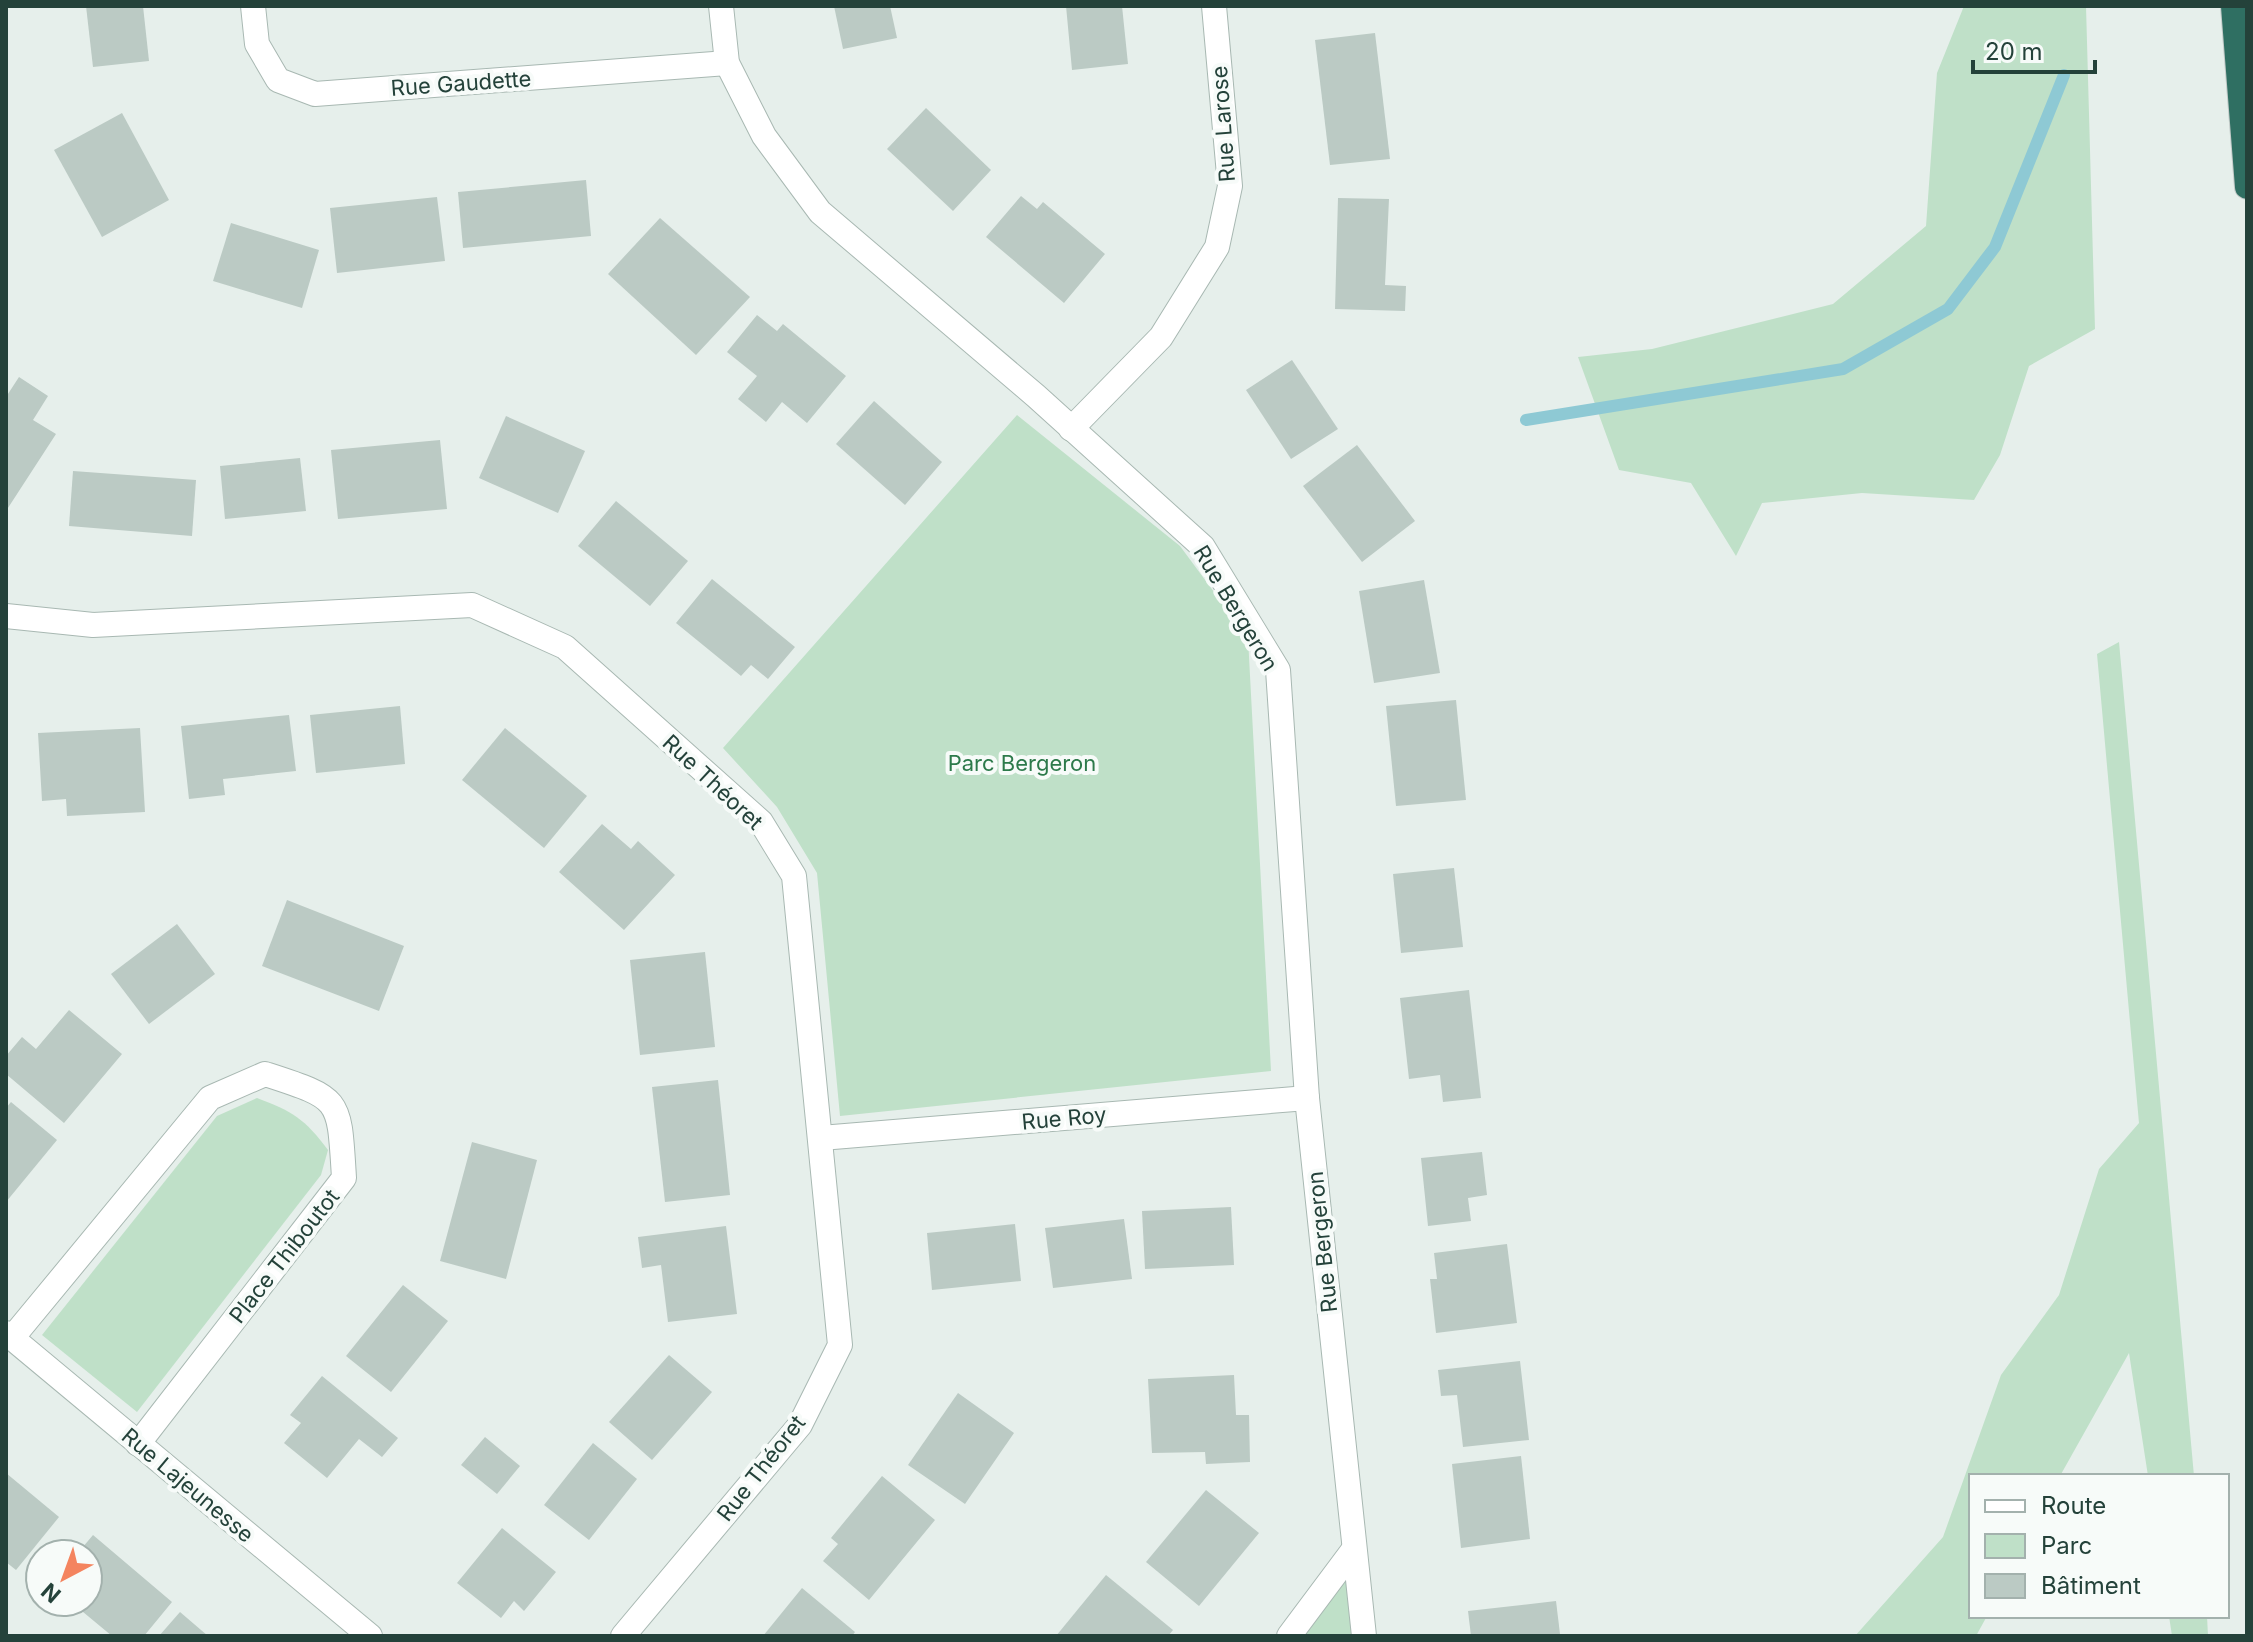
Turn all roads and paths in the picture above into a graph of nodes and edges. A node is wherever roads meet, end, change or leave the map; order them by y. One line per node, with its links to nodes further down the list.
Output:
1 (253, 6): 5 (street, Rue Gaudette)
2 (721, 6): 5 (street, Rue Bergeron)
3 (1214, 6): 7 (street, Rue Larose)
4 (2233, 6): 6 (highway)
5 (727, 63): 7 (street, Rue Bergeron)
6 (2247, 187)
7 (1071, 429): 9 (street, Rue Bergeron)
8 (6, 616): 10 (street, Rue Théoret)
9 (1307, 1098): 10 (street, Rue Roy); 13 (street, Rue Bergeron)
10 (821, 1138): 15 (street, Rue Théoret)
11 (9, 1336): 12 (street, Rue Lajeunesse); 12 (street, Place Thiboutot)
12 (138, 1444): 14 (street, Rue Lajeunesse)
13 (1354, 1549): 16 (street); 17 (street, Rue Bergeron)
14 (370, 1636)
15 (623, 1636)
16 (1289, 1636)
17 (1364, 1636)

